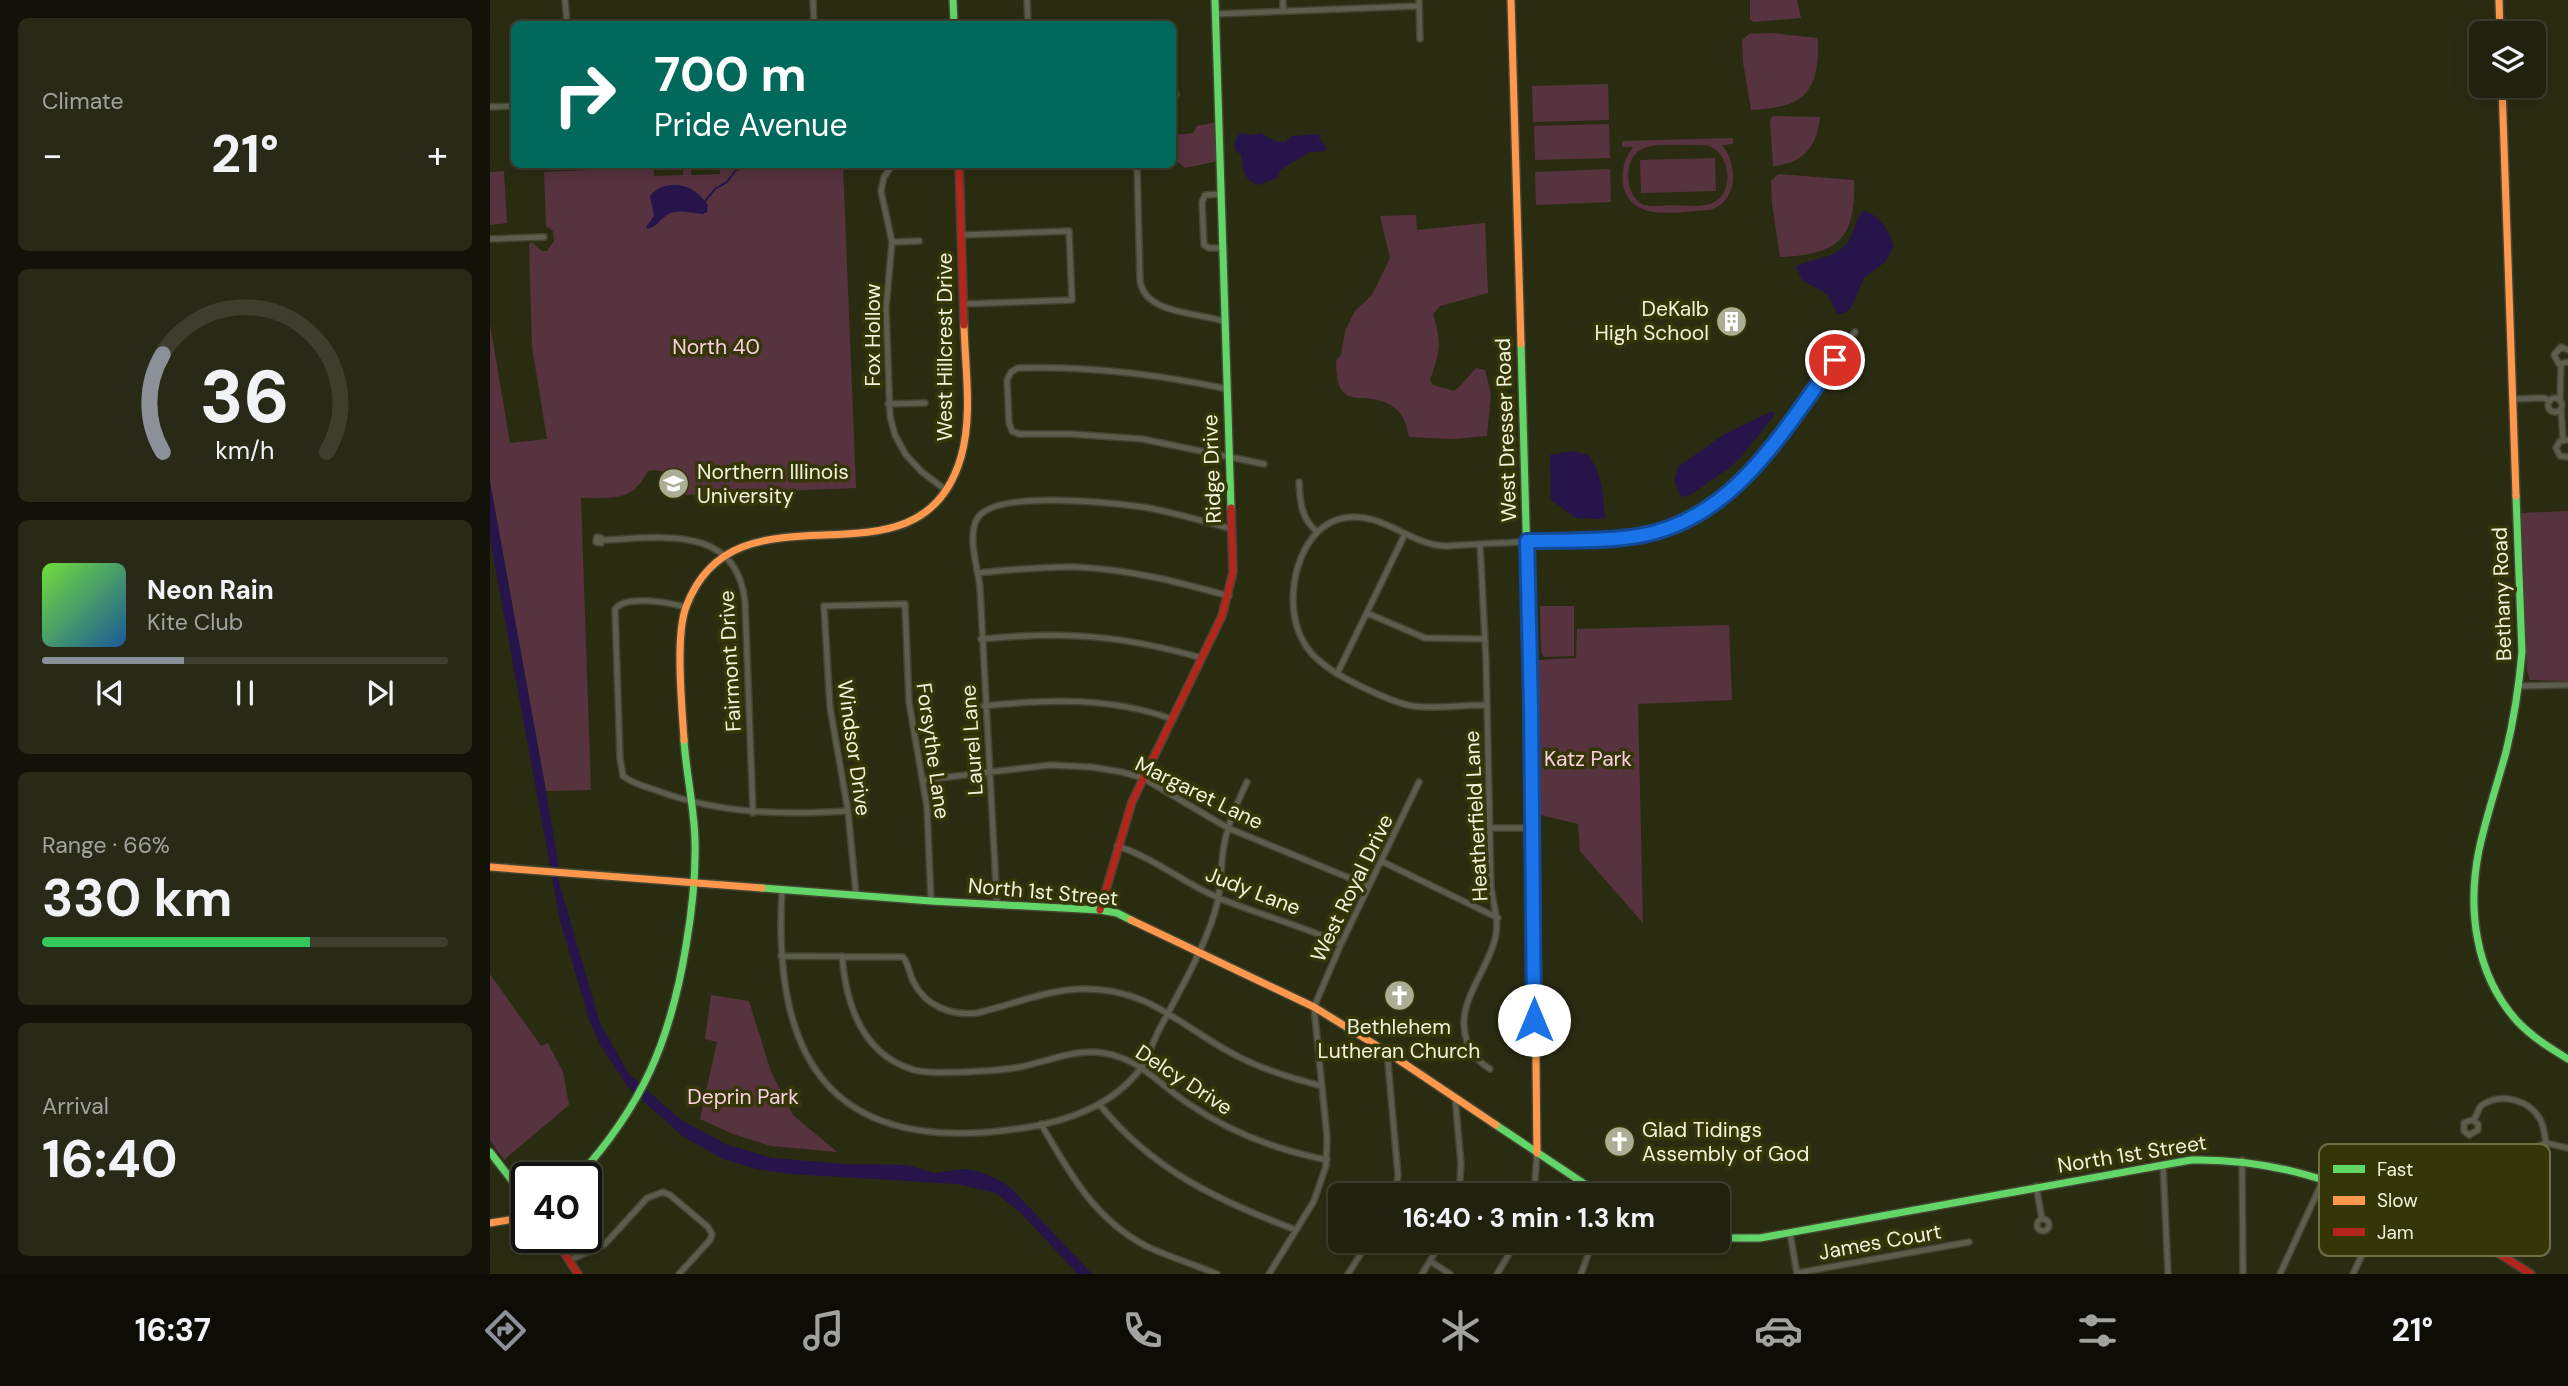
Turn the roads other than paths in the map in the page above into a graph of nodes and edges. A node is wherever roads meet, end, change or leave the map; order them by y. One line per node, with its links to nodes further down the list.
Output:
1 (565, 0): 14 (street)
2 (813, 0): 15 (street)
3 (953, 0): 16 (street)
4 (1027, 0): 17 (street)
5 (1215, 0): 13 (street, Ridge Drive)
6 (1283, 0): 12 (street)
7 (1352, 0): 11 (street)
8 (1511, 0): 54 (street, West Dresser Road)
9 (2499, 0): 18 (street)
10 (1419, 3): 11 (street); 19 (street)
11 (1353, 8): 12 (street)
12 (1283, 11): 13 (street)
13 (1215, 14): 26 (street, Ridge Drive)
14 (567, 21)
15 (814, 21)
16 (954, 21)
17 (1028, 21)
18 (2500, 21)
19 (1420, 38)
20 (2502, 98): 39 (street, Bethany Road)
21 (511, 106): 22 (street)
22 (490, 107)
23 (890, 168): 31 (street, Fox Hollow)
24 (959, 168): 27 (street, West Hillcrest Drive)
25 (1137, 168): 34 (street)
26 (1222, 194): 32 (street, Ridge Drive); 32 (street)
27 (961, 235): 33 (street, West Hillcrest Drive); 33 (street)
28 (544, 237): 29 (street)
29 (490, 239)
30 (919, 241): 31 (street)
31 (892, 242): 42 (street, Fox Hollow)
32 (1224, 248): 34 (street, Ridge Drive)
33 (963, 304): 49 (street, West Hillcrest Drive)
34 (1226, 322): 38 (street, Ridge Drive)
35 (1855, 332): 54 (street)
36 (2568, 350): 37 (street)
37 (2565, 363): 43 (street)
38 (1227, 389): 45 (street, Ridge Drive); 45 (street)
39 (2513, 400): 40 (street); 67 (street, Bethany Road)
40 (2550, 401): 43 (street); 43 (street)
41 (925, 403): 42 (street)
42 (888, 404): 49 (street, Fox Hollow)
43 (2563, 404): 44 (street)
44 (2565, 440): 46 (street)
45 (1230, 456): 47 (street); 50 (street, Ridge Drive)
46 (2568, 457)
47 (1264, 464)
48 (1299, 482): 51 (street)
49 (946, 490): 56 (street, West Hillcrest Drive)
50 (1232, 529): 57 (street, Laurel Lane); 58 (street, Ridge Drive)
51 (1317, 532): 52 (street); 65 (street)
52 (1405, 534): 55 (street); 61 (street)
53 (602, 540): 56 (street)
54 (1527, 541): 55 (street); 81 (street, West Dresser Road)
55 (1480, 544): 63 (street, Heatherfield Lane)
56 (725, 555): 60 (street, West Hillcrest Drive); 78 (street, Fairmont Drive)
57 (978, 573): 58 (street); 62 (street, Laurel Lane)
58 (1229, 596): 64 (street, Ridge Drive)
59 (905, 604): 73 (street, Forsythe Lane); 77 (street, Windsor Drive)
60 (687, 607): 76 (street, West Hillcrest Drive); 76 (street)
61 (1367, 613): 63 (street); 65 (street)
62 (981, 639): 64 (street); 69 (street, Laurel Lane)
63 (1485, 639): 68 (street, Heatherfield Lane)
64 (1203, 658): 70 (street, Ridge Drive)
65 (1337, 674): 68 (street)
66 (2568, 685): 67 (street)
67 (2520, 686): 101 (street, Bethany Road)
68 (1487, 705): 80 (street, Heatherfield Lane)
69 (984, 706): 70 (street); 71 (street, Laurel Lane)
70 (1172, 719): 72 (street, Ridge Drive)
71 (991, 772): 72 (street, Margaret Lane); 73 (street, Margaret Lane); 91 (street, Laurel Lane)
72 (1143, 778): 79 (street, Margaret Lane); 82 (street, Ridge Drive)
73 (923, 780): 90 (street, Forsythe Lane)
74 (1247, 782): 79 (street)
75 (1419, 782): 83 (street, West Royal Drive)
76 (693, 803): 78 (street); 85 (street, West Hillcrest Drive)
77 (848, 811): 78 (street); 88 (street, Windsor Drive)
78 (753, 813)
79 (1228, 828): 86 (street, Margaret Lane); 89 (street)
80 (1490, 828): 81 (street); 93 (street, Heatherfield Lane)
81 (1532, 828): 112 (street, West Dresser Road)
82 (1117, 846): 89 (street, Judy Lane); 92 (street, Ridge Drive)
83 (1381, 861): 86 (street, West Royal Drive); 93 (street)
84 (490, 867): 85 (street, North 1st Street)
85 (695, 883): 87 (street, North 1st Street); 115 (street, West Hillcrest Drive)
86 (1369, 886): 94 (street, West Royal Drive)
87 (782, 891): 88 (street, North 1st Street); 96 (street)
88 (856, 894): 90 (street, North 1st Street)
89 (1218, 898): 94 (street, Judy Lane); 95 (street)
90 (931, 901): 91 (street, North 1st Street)
91 (997, 905): 92 (street, North 1st Street)
92 (1100, 910): 95 (street, North 1st Street)
93 (1498, 918): 103 (street, Heatherfield Lane)
94 (1341, 944): 98 (street, West Royal Drive)
95 (1198, 951): 98 (street, North 1st Street); 99 (street)
96 (781, 956): 97 (street); 108 (street)
97 (842, 956): 99 (street); 102 (street, Delcy Drive)
98 (1314, 1007): 100 (street, North 1st Street); 104 (street)
99 (1169, 1012): 102 (street); 104 (street)
100 (1387, 1052): 105 (street, North 1st Street); 119 (street)
101 (2568, 1059)
102 (1141, 1067): 106 (street); 113 (street, Delcy Drive)
103 (1490, 1069)
104 (1322, 1086): 113 (street)
105 (1455, 1097): 112 (street, North 1st Street); 120 (street)
106 (1100, 1105): 108 (street); 128 (street)
107 (2473, 1120): 109 (street)
108 (1041, 1124): 143 (street)
109 (2546, 1143): 110 (street)
110 (2568, 1148)
111 (490, 1152): 118 (street)
112 (1536, 1153): 121 (street); 122 (street, North 1st Street)
113 (1327, 1160): 128 (street)
114 (2242, 1160): 116 (street, North 1st Street); 117 (street, North 1st Street); 152 (street)
115 (592, 1162)
116 (2163, 1164): 123 (street, North 1st Street); 151 (street)
117 (2319, 1176)
118 (511, 1179)
119 (1397, 1183)
120 (1460, 1183)
121 (1535, 1183)
122 (1582, 1183)
123 (2035, 1186): 125 (street); 129 (street, North 1st Street)
124 (2319, 1191): 153 (street)
125 (2042, 1219)
126 (511, 1221): 127 (street)
127 (490, 1223)
128 (1296, 1230): 144 (street)
129 (1790, 1233): 130 (street, North 1st Street); 150 (street)
130 (1730, 1238)
131 (1969, 1242): 150 (street, James Court)
132 (565, 1253): 139 (street)
133 (1361, 1253): 145 (street)
134 (1435, 1253): 140 (street)
135 (1510, 1253): 148 (street)
136 (1588, 1253): 149 (street)
137 (2362, 1256): 154 (street)
138 (2501, 1256): 155 (street, North 1st Street)
139 (570, 1261): 141 (street); 142 (street)
140 (1430, 1261): 146 (street); 147 (street)
141 (578, 1274)
142 (679, 1274)
143 (1217, 1274)
144 (1269, 1274)
145 (1348, 1274)
146 (1422, 1274)
147 (1450, 1274)
148 (1497, 1274)
149 (1581, 1274)
150 (1797, 1274)
151 (2168, 1274)
152 (2243, 1274)
153 (2280, 1274)
154 (2353, 1274)
155 (2531, 1274)

